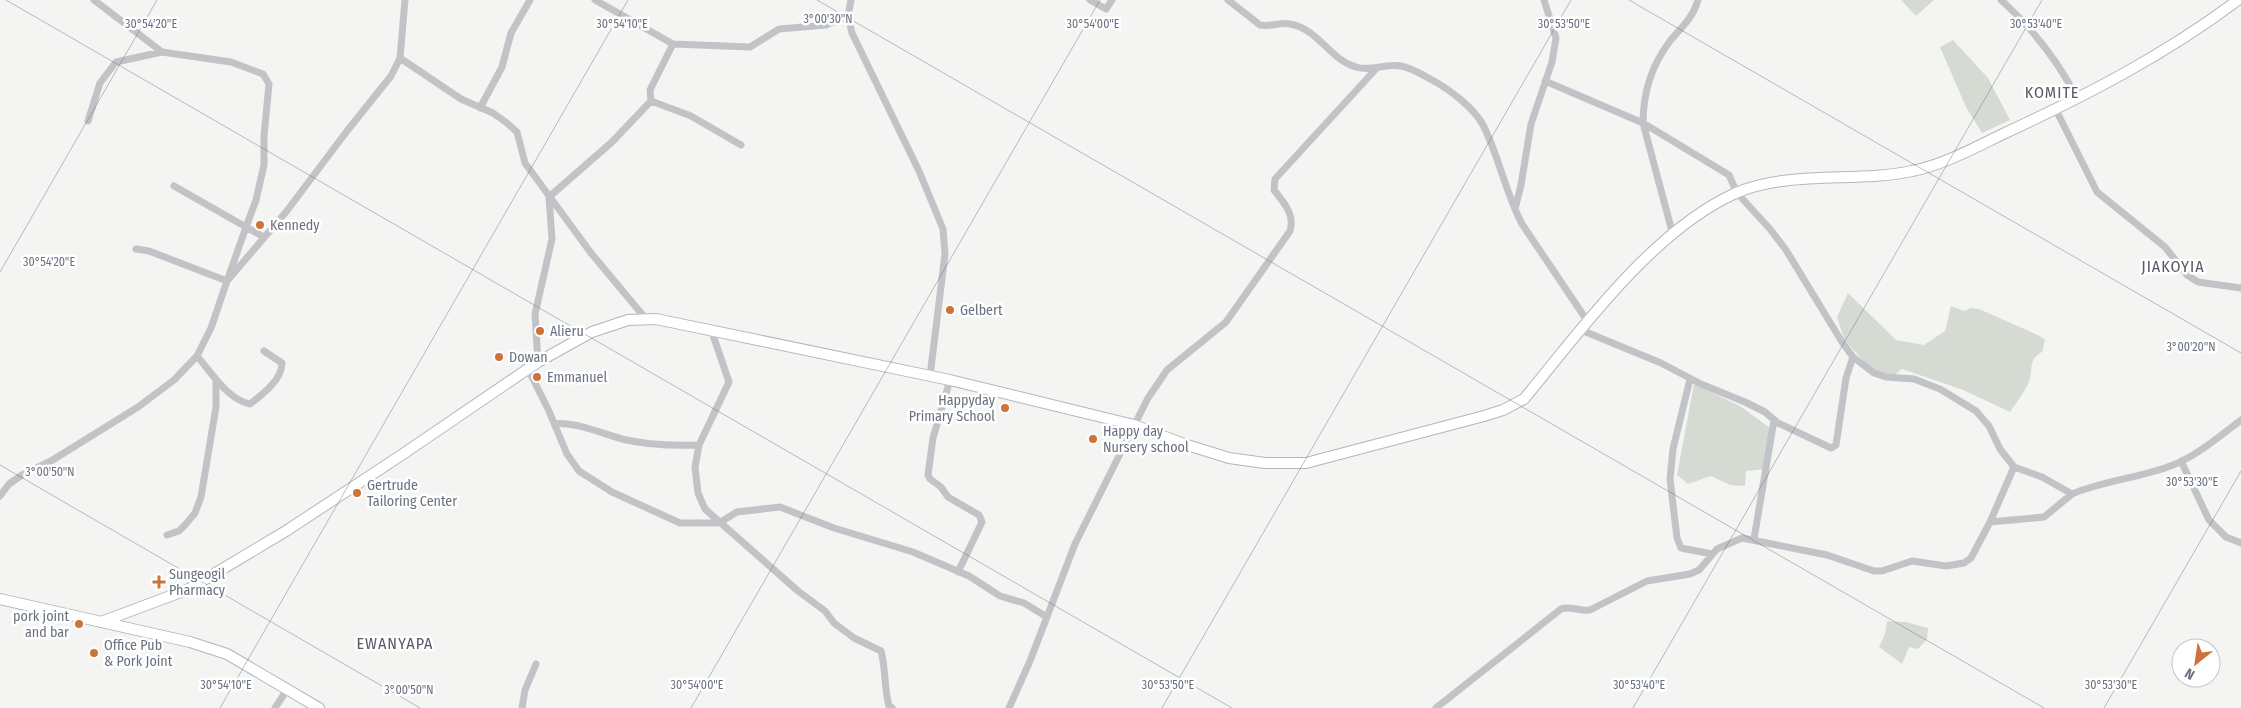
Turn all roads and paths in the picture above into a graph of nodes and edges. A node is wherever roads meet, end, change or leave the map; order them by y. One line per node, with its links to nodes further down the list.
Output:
1 (94, 0): 15 (street)
2 (405, 0): 16 (street)
3 (530, 0): 21 (street)
4 (595, 0): 14 (street)
5 (851, 0): 13 (street)
6 (1090, 0): 7 (street)
7 (1112, 0)
8 (1228, 0): 17 (street)
9 (1544, 0): 18 (street)
10 (1698, 0): 24 (street)
11 (2001, 0): 19 (street)
12 (2238, 0): 19 (street)
13 (848, 16): 14 (street); 44 (street)
14 (674, 44): 20 (street)
15 (162, 52): 23 (street); 30 (street)
16 (400, 58): 21 (street); 32 (street)
17 (1375, 70): 29 (street); 51 (street)
18 (1545, 81): 24 (street); 29 (street)
19 (2077, 98): 22 (street)
20 (651, 102): 25 (street); 28 (street)
21 (480, 108): 28 (street)
22 (2056, 110): 27 (street); 35 (street)
23 (88, 121)
24 (1643, 123): 27 (street); 31 (street)
25 (740, 145)
26 (174, 186): 30 (street)
27 (1737, 193): 31 (street); 41 (street)
28 (549, 197): 36 (street); 42 (street)
29 (1514, 209): 37 (street)
30 (246, 227): 32 (street); 34 (street)
31 (1673, 235): 37 (street)
32 (264, 237): 34 (street)
33 (136, 249): 34 (street)
34 (227, 281): 40 (street)
35 (2241, 288)
36 (646, 319): 38 (street); 42 (street)
37 (1584, 326): 45 (street); 51 (street)
38 (712, 332): 44 (street); 52 (street)
39 (264, 351): 46 (street)
40 (197, 356): 46 (street); 56 (street)
41 (1854, 357): 48 (street); 54 (street)
42 (538, 362): 43 (street)
43 (528, 369): 50 (street); 66 (street)
44 (930, 376): 47 (street)
45 (1690, 378): 48 (street); 62 (street)
46 (216, 380): 59 (street)
47 (950, 380): 51 (street); 63 (street)
48 (1774, 420): 60 (street)
49 (2241, 420): 53 (street)
50 (555, 424): 52 (street); 58 (street)
51 (1134, 425): 65 (street)
52 (699, 445): 58 (street)
53 (2182, 461): 55 (street); 61 (street)
54 (2014, 466): 55 (street); 57 (street)
55 (2072, 494): 57 (street)
56 (0, 496)
57 (1990, 522): 60 (street)
58 (719, 523): 63 (street); 72 (street)
59 (167, 535)
60 (1754, 539): 62 (street)
61 (2241, 543)
62 (1712, 554): 74 (street)
63 (958, 572): 65 (street)
64 (0, 599): 66 (street)
65 (1047, 617): 73 (street)
66 (101, 622): 68 (street)
67 (536, 664): 71 (street)
68 (288, 688): 69 (street); 70 (street)
69 (275, 708)
70 (318, 708)
71 (522, 708)
72 (892, 708)
73 (1009, 708)
74 (1436, 708)

